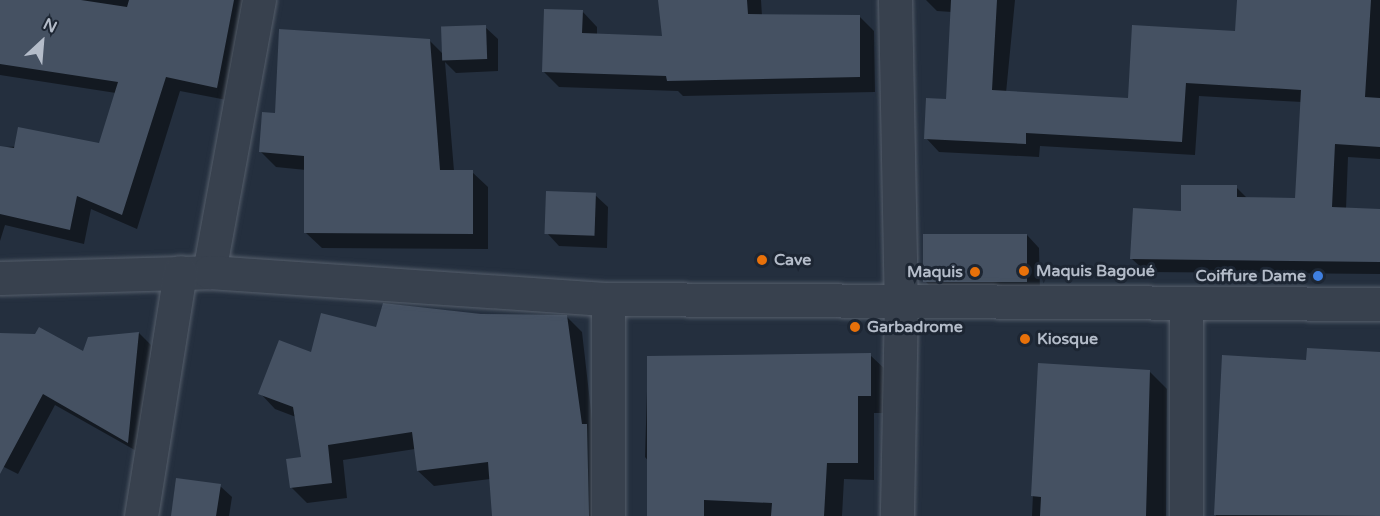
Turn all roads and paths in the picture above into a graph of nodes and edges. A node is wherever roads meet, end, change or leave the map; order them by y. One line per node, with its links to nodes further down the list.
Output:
1 (259, 0): 3 (street)
2 (895, 0): 6 (street)
3 (195, 272): 4 (street); 5 (street); 9 (street)
4 (0, 278)
5 (608, 299): 6 (street); 10 (street)
6 (901, 302): 7 (street); 11 (street)
7 (1186, 303): 8 (street); 12 (street)
8 (1380, 304)
9 (141, 516)
10 (608, 516)
11 (897, 516)
12 (1186, 516)

